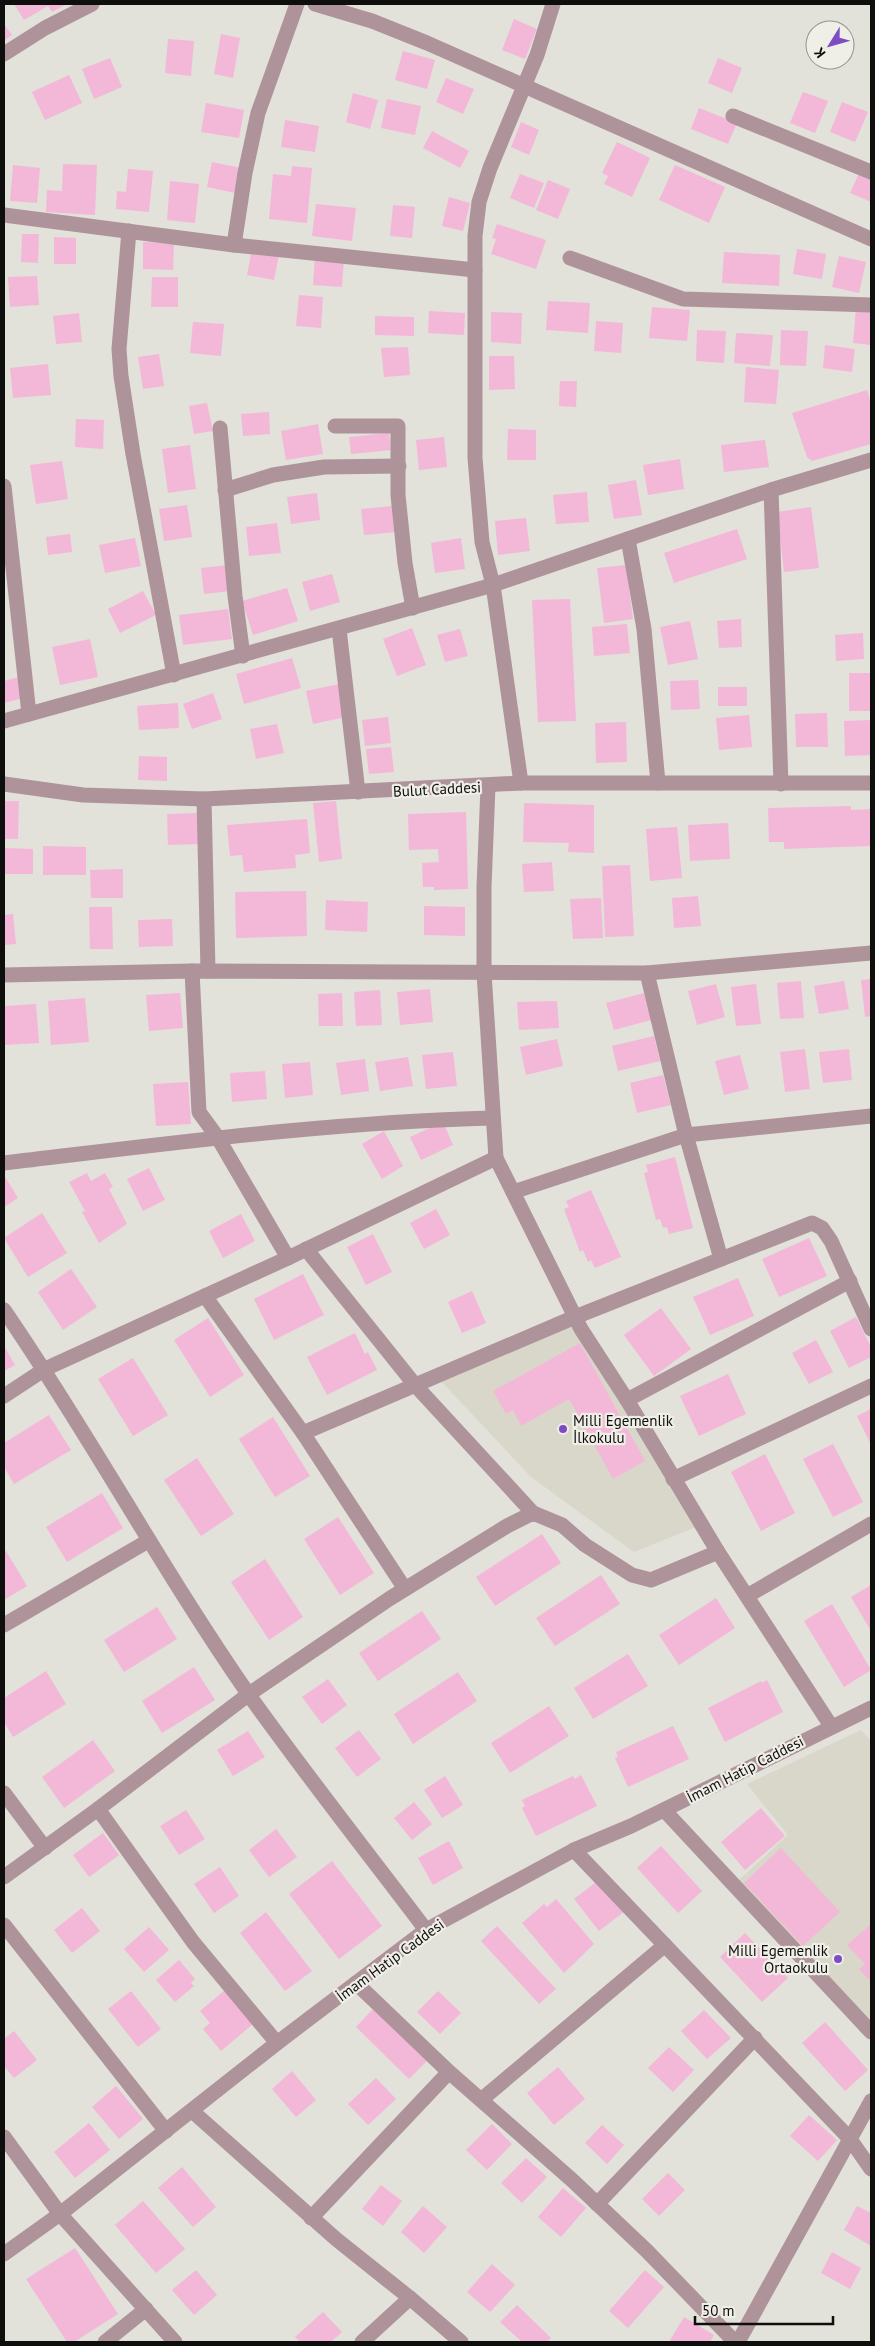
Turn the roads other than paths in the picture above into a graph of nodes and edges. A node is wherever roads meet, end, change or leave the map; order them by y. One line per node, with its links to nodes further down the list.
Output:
1 (92, 4): 5 (street)
2 (297, 4): 12 (street)
3 (315, 4): 6 (street)
4 (553, 4): 6 (street)
5 (4, 54)
6 (524, 85): 11 (street); 14 (street)
7 (733, 116): 8 (street)
8 (871, 172)
9 (4, 215): 10 (street)
10 (129, 231): 12 (street); 28 (street)
11 (871, 238)
12 (234, 245): 14 (street)
13 (570, 258): 15 (street)
14 (475, 270): 24 (street)
15 (871, 304)
16 (335, 426): 19 (street)
17 (220, 428): 21 (street)
18 (871, 460): 22 (street)
19 (399, 466): 21 (street); 25 (street)
20 (4, 486): 29 (street)
21 (225, 490): 27 (street)
22 (771, 490): 23 (street); 35 (street)
23 (628, 539): 24 (street); 34 (street)
24 (493, 586): 25 (street); 33 (street)
25 (413, 608): 26 (street)
26 (339, 629): 27 (street); 37 (street)
27 (243, 656): 28 (street)
28 (174, 675): 29 (street)
29 (29, 714): 30 (street)
30 (4, 721)
31 (871, 783): 35 (street, Bulut Caddesi)
32 (4, 784): 38 (street, Bulut Caddesi)
33 (521, 784): 34 (street, Bulut Caddesi); 36 (street, Bulut Caddesi)
34 (658, 784): 35 (street, Bulut Caddesi)
35 (781, 784)
36 (488, 786): 37 (street, Bulut Caddesi); 42 (street)
37 (358, 792): 38 (street, Bulut Caddesi)
38 (204, 799): 41 (street)
39 (871, 953): 43 (street)
40 (192, 971): 41 (street); 44 (street); 48 (street)
41 (208, 971): 42 (street)
42 (484, 973): 43 (street); 46 (street)
43 (647, 973): 47 (street)
44 (4, 975)
45 (871, 1116): 47 (street)
46 (493, 1118): 48 (street); 49 (street)
47 (686, 1135): 51 (street); 54 (street)
48 (218, 1138): 50 (street); 53 (street)
49 (496, 1158): 51 (street); 52 (street)
50 (4, 1164)
51 (513, 1192): 58 (street)
52 (306, 1249): 53 (street); 61 (street)
53 (288, 1258): 56 (street)
54 (721, 1259): 55 (street); 58 (street)
55 (850, 1282): 59 (street); 64 (street)
56 (205, 1296): 60 (street); 65 (street)
57 (4, 1310): 60 (street)
58 (575, 1317): 61 (street); 64 (street)
59 (871, 1329)
60 (45, 1369): 63 (street); 69 (street)
61 (414, 1385): 65 (street); 67 (street)
62 (871, 1386): 66 (street)
63 (4, 1396)
64 (627, 1400): 66 (street)
65 (303, 1433): 71 (street)
66 (673, 1479): 70 (street)
67 (533, 1513): 70 (street); 71 (street)
68 (871, 1524): 72 (street)
69 (148, 1541): 73 (street); 74 (street)
70 (718, 1552): 72 (street)
71 (404, 1589): 74 (street)
72 (747, 1596): 76 (street)
73 (4, 1625)
74 (249, 1694): 78 (street); 84 (street)
75 (869, 1712): 76 (street, İmam Hatip Caddesi)
76 (831, 1726): 79 (street, İmam Hatip Caddesi)
77 (4, 1793): 80 (street)
78 (98, 1810): 80 (street); 89 (street)
79 (664, 1810): 81 (street, İmam Hatip Caddesi); 87 (street)
80 (45, 1848): 82 (street)
81 (574, 1850): 84 (street, İmam Hatip Caddesi); 85 (street)
82 (4, 1877)
83 (4, 1925): 94 (street)
84 (426, 1930): 86 (street, İmam Hatip Caddesi)
85 (665, 1945): 88 (street); 91 (street)
86 (356, 1983): 89 (street, İmam Hatip Caddesi); 90 (street)
87 (871, 2032)
88 (755, 2038): 96 (street); 98 (street)
89 (277, 2043): 93 (street, İmam Hatip Caddesi)
90 (449, 2072): 91 (street); 100 (street)
91 (482, 2100): 98 (street)
92 (871, 2101): 96 (street)
93 (192, 2111): 94 (street, İmam Hatip Caddesi); 100 (street)
94 (166, 2132): 99 (street, İmam Hatip Caddesi)
95 (4, 2137): 99 (street)
96 (850, 2139): 97 (street); 108 (street)
97 (871, 2169)
98 (597, 2204): 108 (street)
99 (60, 2214): 101 (street, İmam Hatip Caddesi); 103 (street)
100 (312, 2218): 102 (street)
101 (4, 2254)
102 (410, 2298): 106 (street); 107 (street)
103 (146, 2309): 104 (street); 105 (street)
104 (105, 2342)
105 (175, 2342)
106 (362, 2342)
107 (461, 2342)
108 (736, 2342)

